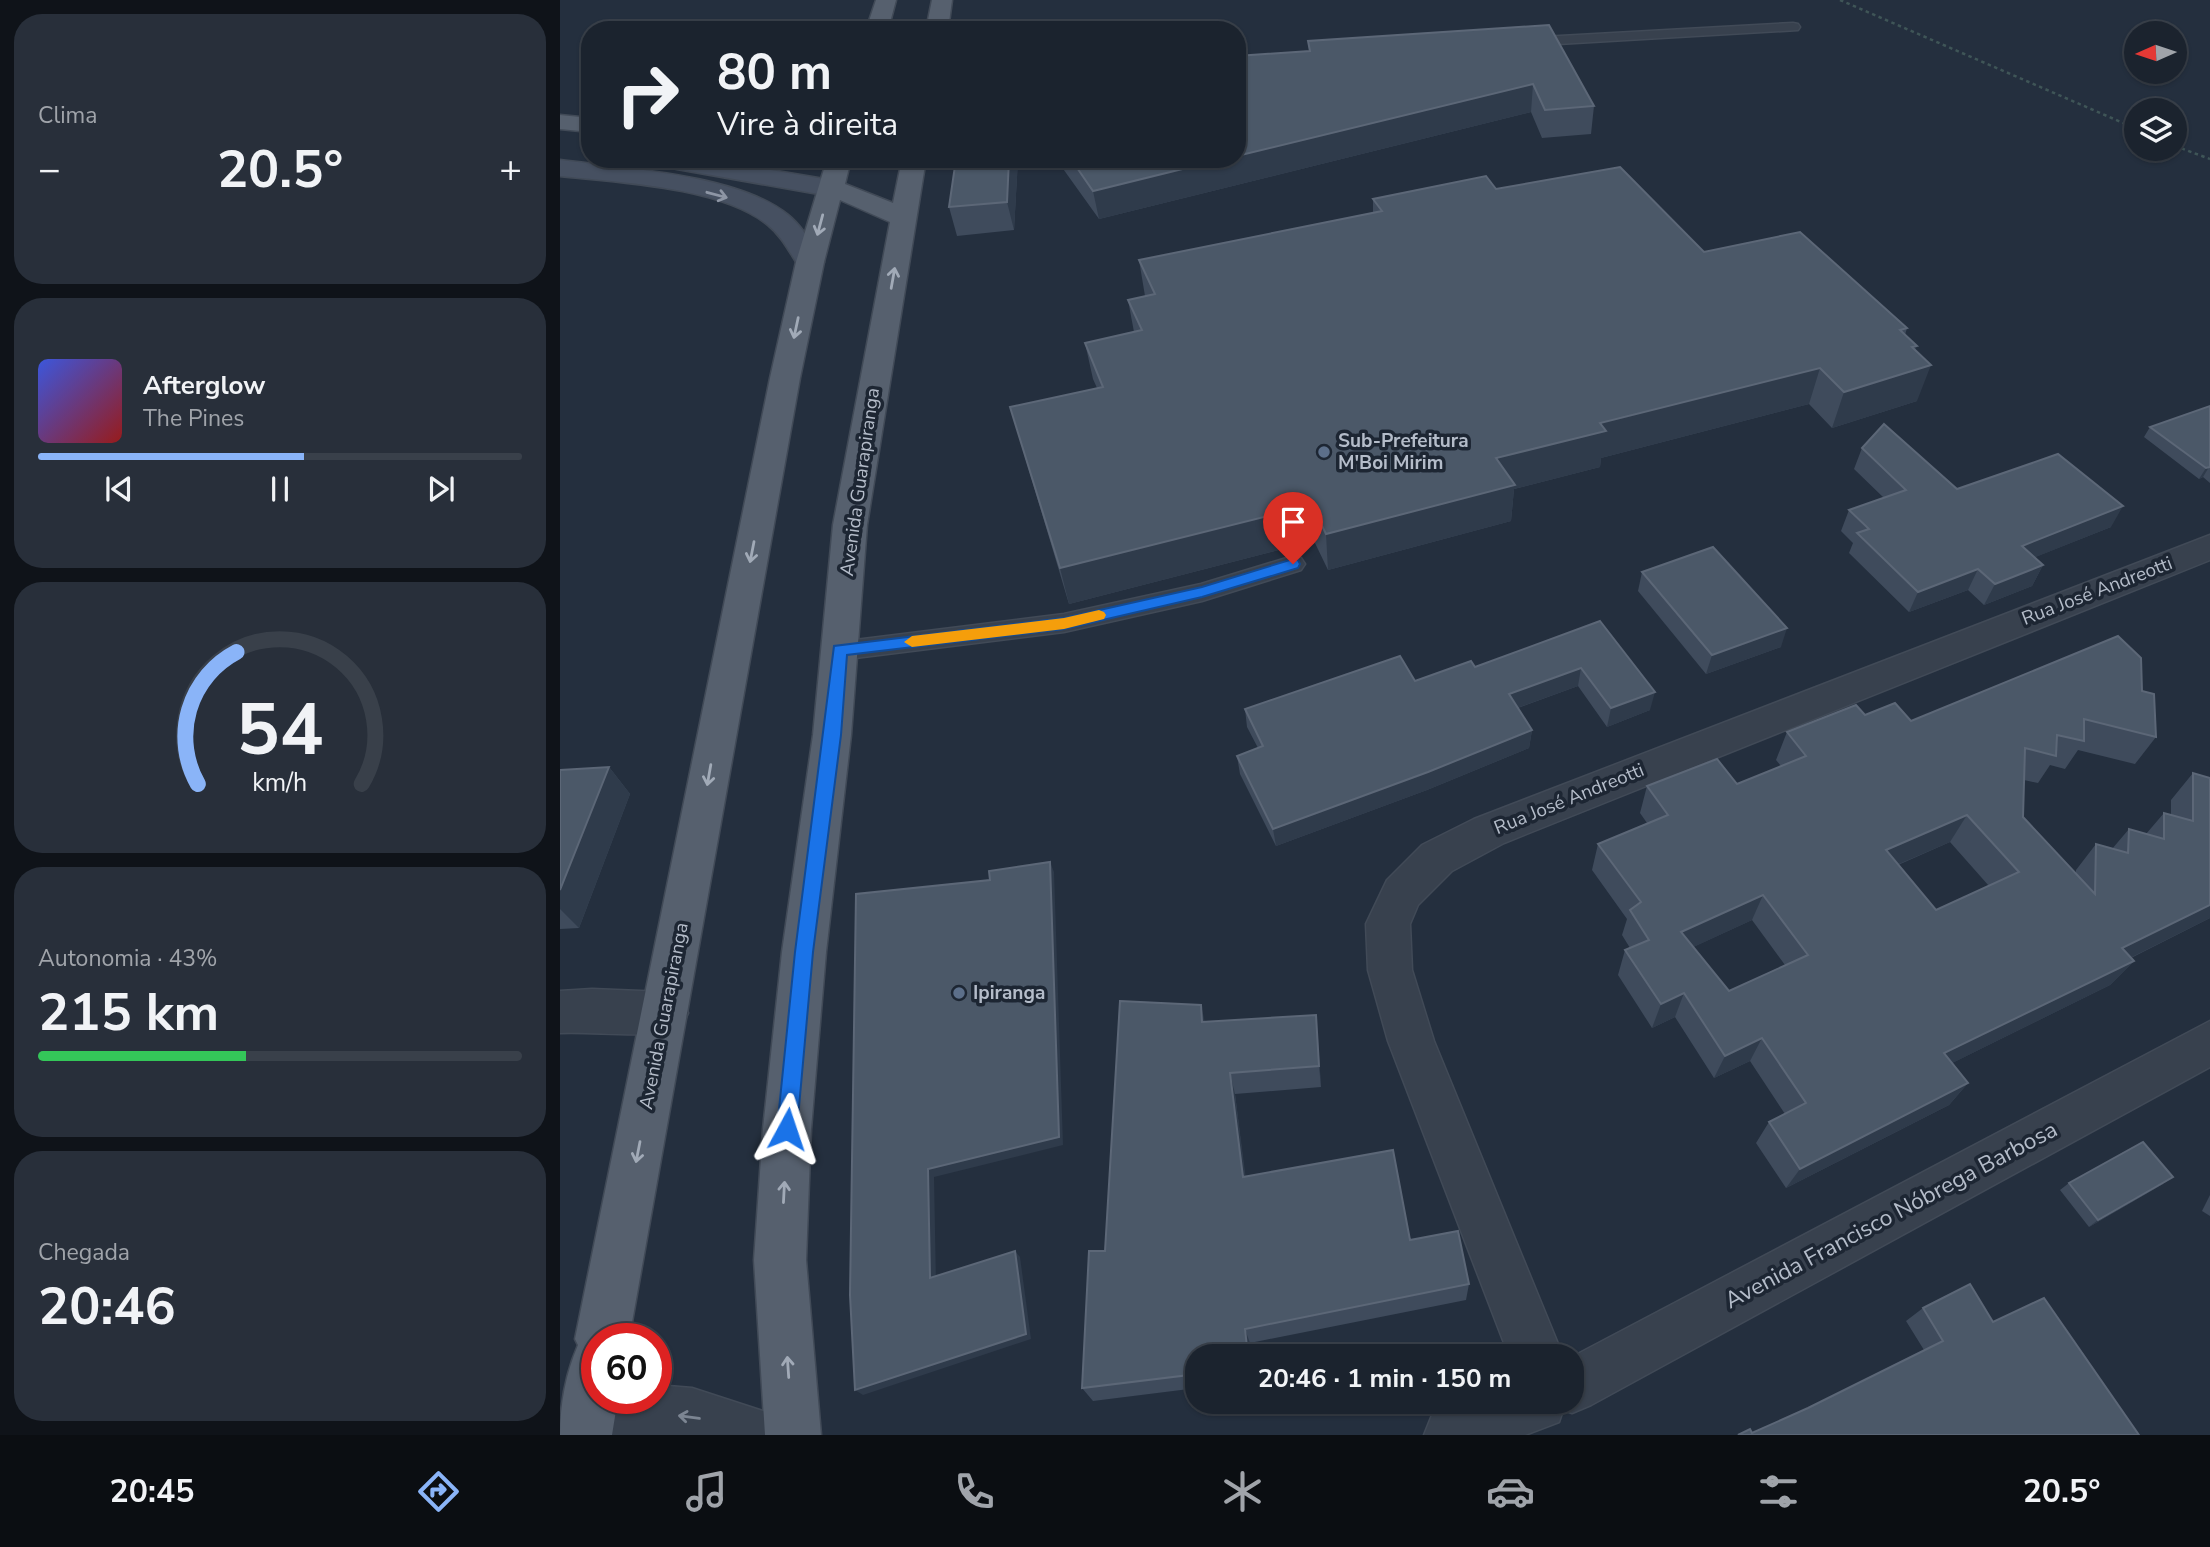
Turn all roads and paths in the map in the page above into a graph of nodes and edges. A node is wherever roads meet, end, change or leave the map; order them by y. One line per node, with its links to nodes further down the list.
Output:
1 (886, 0): 4 (main road)
2 (942, 0): 5 (main road)
3 (1840, 0): 9 (path)
4 (880, 21)
5 (938, 21)
6 (1793, 27): 7 (lane)
7 (1501, 44)
8 (560, 122): 10 (main road)
9 (2124, 123)
10 (581, 124)
11 (560, 149): 13 (main road)
12 (2187, 150): 14 (path)
13 (581, 151)
14 (2210, 159)
15 (560, 168): 21 (main road, one-way to 21)
16 (709, 168): 19 (main road)
17 (836, 168): 19 (main road, Avenida Guarapiranga)
18 (912, 168): 20 (main road, Avenida Guarapiranga)
19 (830, 188): 20 (main road); 21 (main road, Avenida Guarapiranga, one-way to 21)
20 (903, 218): 24 (main road, Avenida Guarapiranga, one-way to 20)
21 (810, 262): 26 (main road, Avenida Guarapiranga, one-way to 26)
22 (2210, 547): 29 (street, Rua José Andreotti)
23 (1293, 564): 24 (lane)
24 (839, 650): 34 (main road, Avenida Guarapiranga, one-way to 24)
25 (560, 1012): 26 (street)
26 (665, 1013): 28 (main road, Avenida Guarapiranga, one-way to 28)
27 (2210, 1043): 30 (street, Avenida Francisco Nóbrega Barbosa)
28 (605, 1323)
29 (1531, 1344)
30 (1584, 1380)
31 (1507, 1414): 35 (street)
32 (585, 1426): 33 (street, one-way to 32)
33 (755, 1435)
34 (793, 1435)
35 (1452, 1435)

